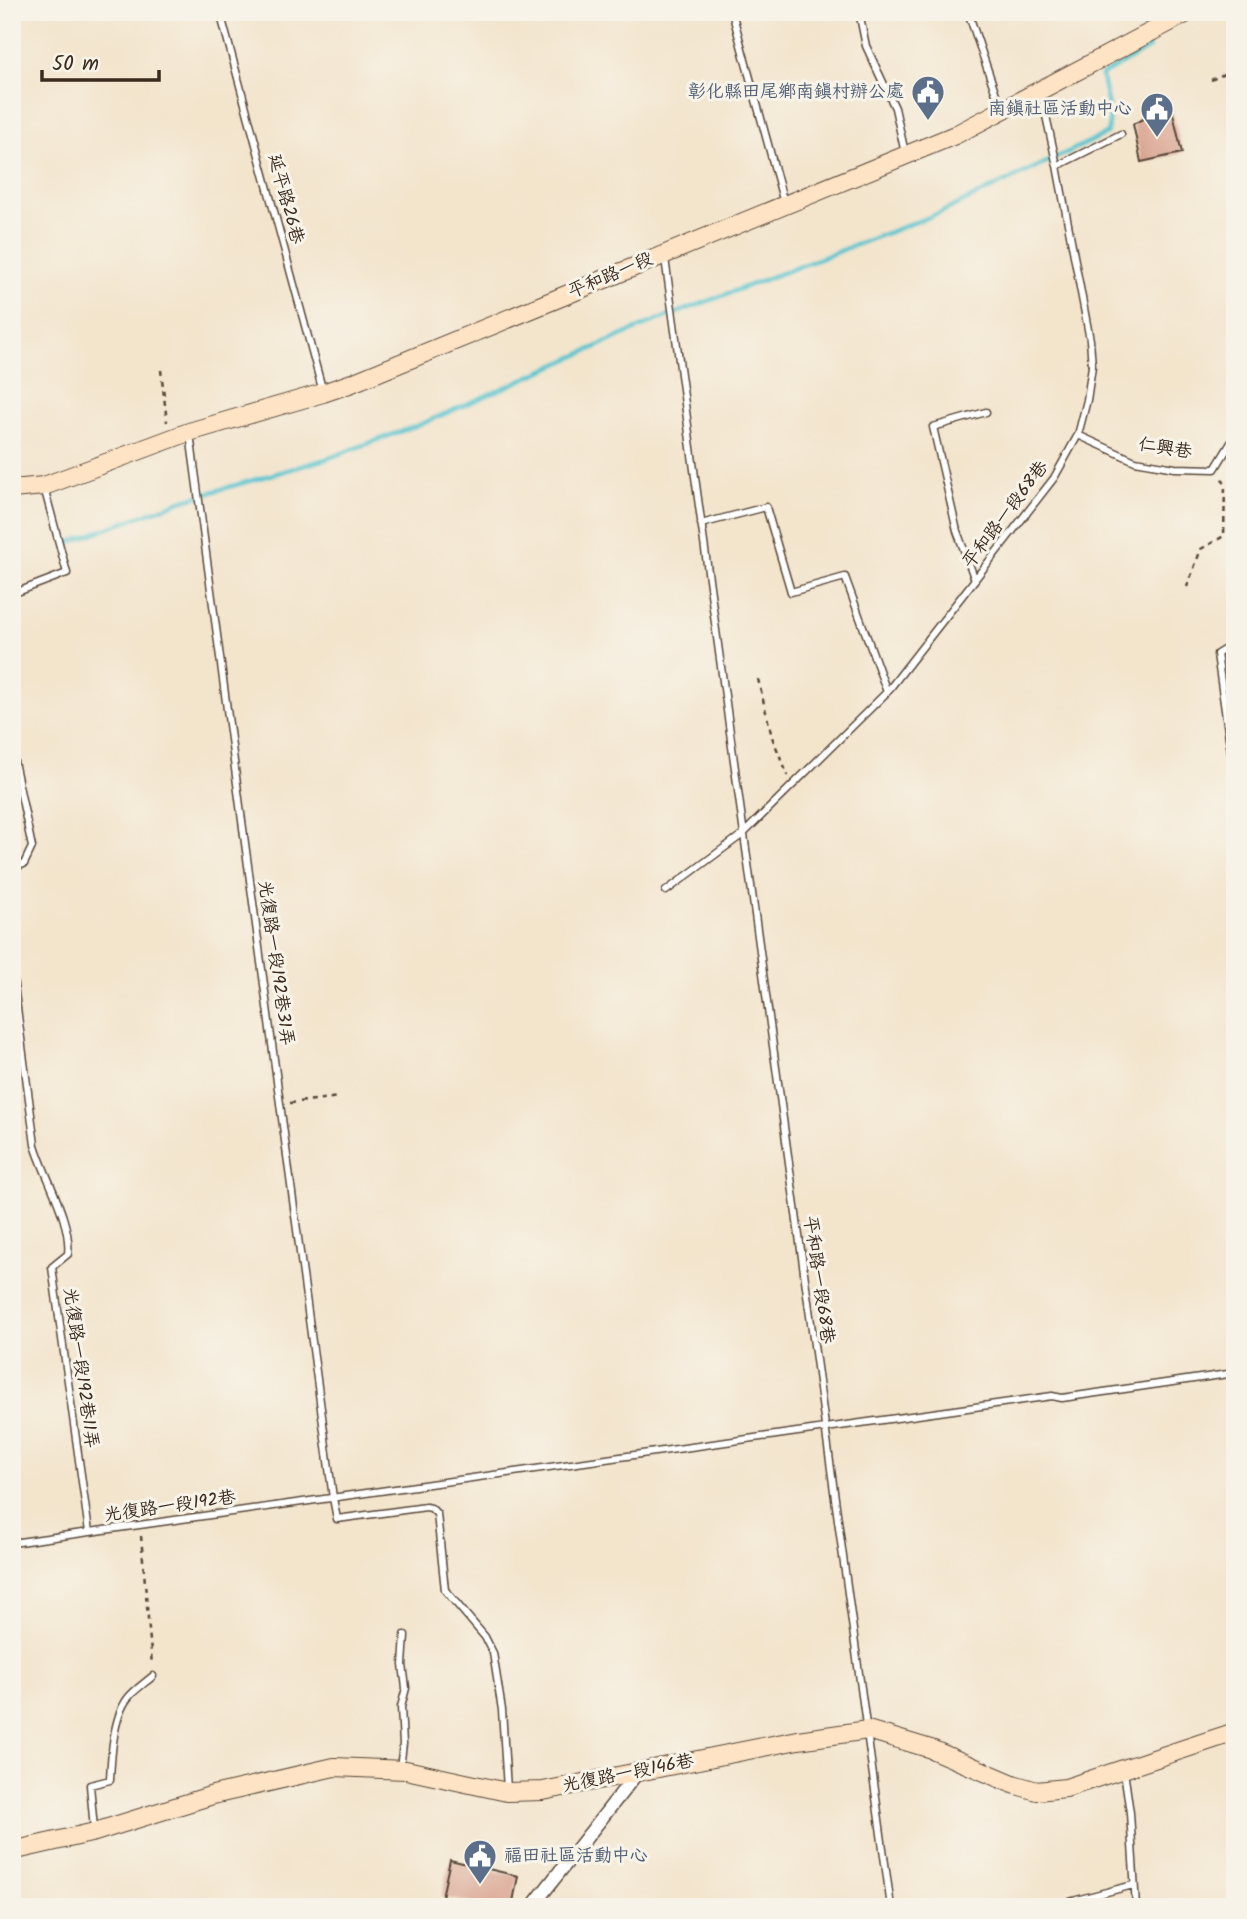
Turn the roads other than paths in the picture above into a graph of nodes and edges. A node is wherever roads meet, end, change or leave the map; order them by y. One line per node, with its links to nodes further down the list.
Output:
1 (220, 12): 14 (lane, 延平路26巷)
2 (732, 12): 12 (lane)
3 (859, 12): 10 (lane)
4 (968, 12): 8 (lane)
5 (1189, 12): 6 (street, 平和路一段)
6 (1154, 21): 7 (street, 平和路一段)
7 (1040, 91): 8 (street, 平和路一段); 11 (lane, 平和路一段68巷)
8 (1002, 111): 10 (street, 平和路一段)
9 (1121, 134): 11 (lane)
10 (906, 155): 12 (street, 平和路一段)
11 (1057, 166): 17 (lane, 平和路一段68巷)
12 (784, 204): 13 (street, 平和路一段)
13 (664, 253): 14 (street, 平和路一段); 21 (lane, 平和路一段68巷)
14 (323, 393): 16 (street, 平和路一段)
15 (986, 412): 22 (lane)
16 (189, 432): 19 (street, 平和路一段); 34 (lane, 光復路一段192巷31弄)
17 (1078, 435): 18 (lane, 仁興巷); 22 (lane, 平和路一段68巷)
18 (1235, 436)
19 (44, 486): 20 (street, 平和路一段); 23 (lane)
20 (13, 489)
21 (701, 524): 25 (lane); 28 (lane, 平和路一段68巷)
22 (975, 580): 25 (lane, 平和路一段68巷)
23 (12, 594)
24 (1235, 643): 27 (lane)
25 (887, 692): 28 (lane, 平和路一段68巷)
26 (12, 752): 29 (lane)
27 (1235, 780)
28 (743, 834): 30 (lane); 33 (lane, 平和路一段68巷)
29 (12, 868)
30 (666, 891)
31 (12, 970): 35 (lane, 光復路一段192巷11弄)
32 (1235, 1373): 33 (lane, 光復路一段192巷)
33 (824, 1428): 34 (lane, 光復路一段192巷); 39 (lane, 平和路一段68巷)
34 (332, 1498): 35 (lane, 光復路一段192巷); 44 (lane)
35 (89, 1532): 36 (lane, 光復路一段192巷)
36 (12, 1543)
37 (405, 1635): 42 (lane)
38 (153, 1676): 45 (lane)
39 (868, 1730): 41 (street, 光復路一段146巷); 43 (street, 光復路一段146巷); 50 (lane, 平和路一段68巷)
40 (1235, 1732): 41 (street, 光復路一段146巷)
41 (1124, 1769): 47 (lane)
42 (400, 1770): 44 (street, 光復路一段146巷); 45 (street, 光復路一段146巷)
43 (637, 1773): 44 (street, 光復路一段146巷); 49 (street)
44 (507, 1792)
45 (95, 1832): 46 (street, 光復路一段146巷)
46 (12, 1851)
47 (1133, 1885): 48 (lane); 51 (lane)
48 (1054, 1906)
49 (532, 1907)
50 (891, 1907)
51 (1136, 1907)

